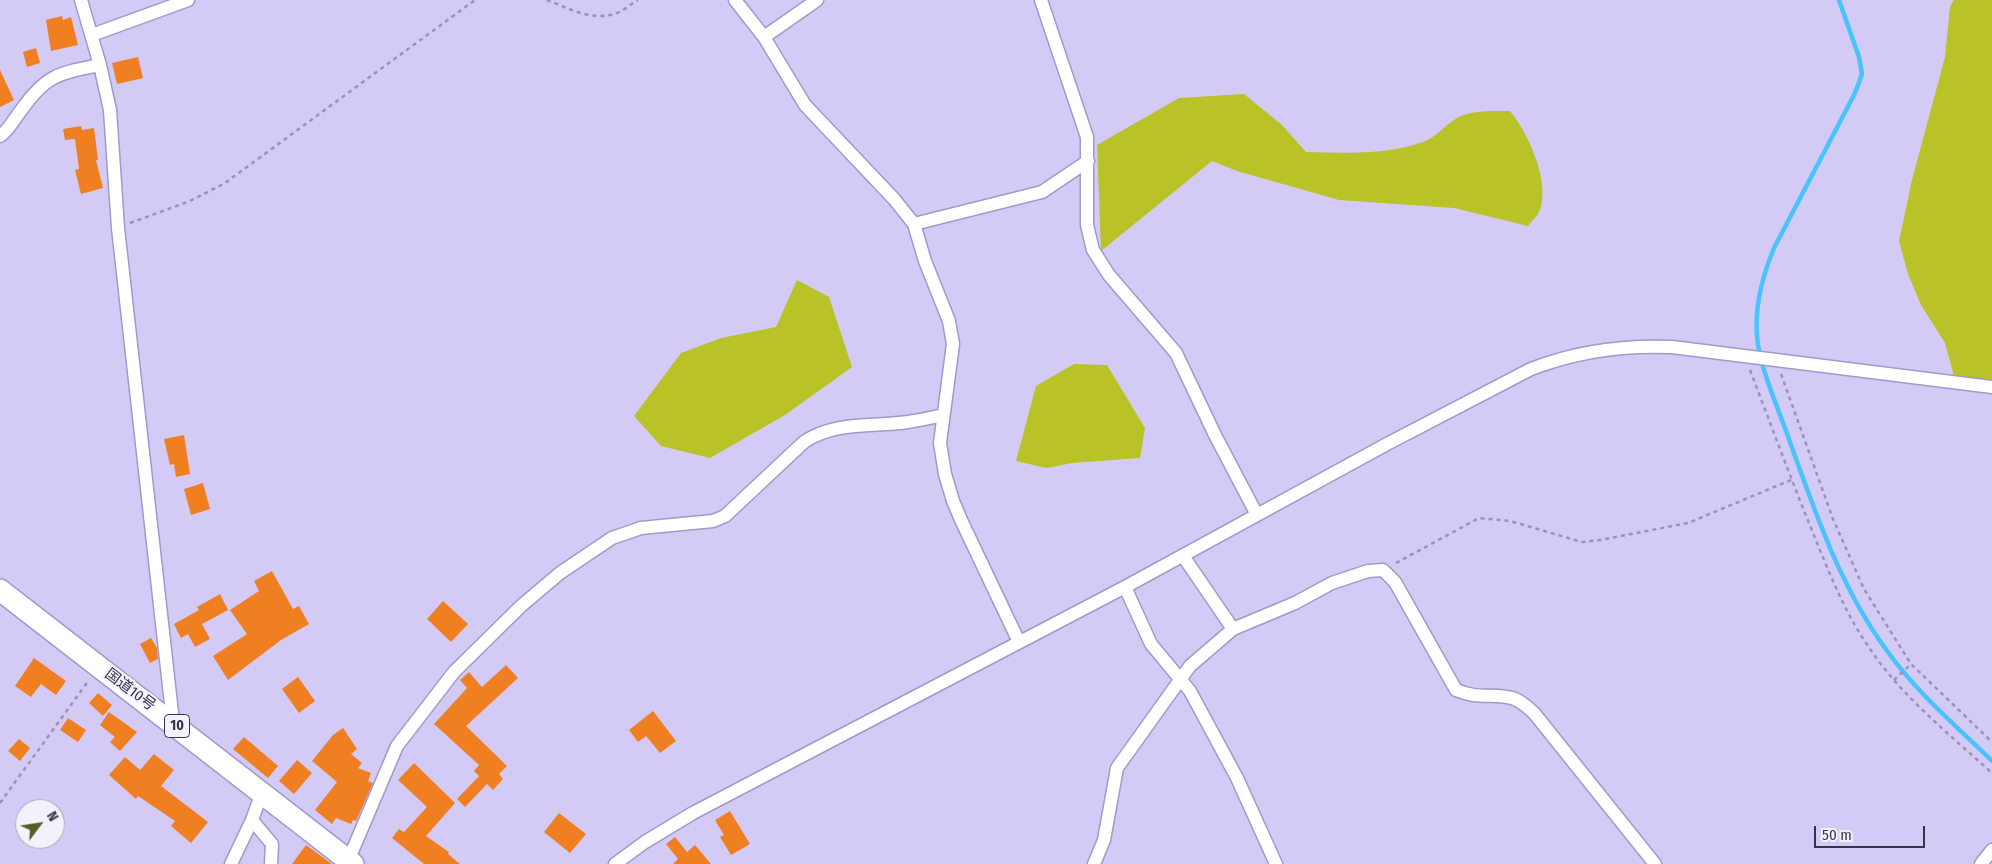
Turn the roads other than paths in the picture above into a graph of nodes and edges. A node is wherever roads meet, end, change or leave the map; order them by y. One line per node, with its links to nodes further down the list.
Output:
1 (81, 0): 6 (street)
2 (188, 0): 6 (street)
3 (735, 0): 7 (street)
4 (817, 0): 7 (street)
5 (1041, 0): 10 (street)
6 (92, 35): 8 (street)
7 (764, 37): 11 (street)
8 (100, 64): 9 (street); 21 (street)
9 (0, 136)
10 (1088, 161): 11 (street); 14 (street)
11 (914, 224): 13 (street)
12 (1992, 387): 14 (street)
13 (942, 415): 19 (street); 25 (street)
14 (1257, 515): 15 (street)
15 (1183, 556): 16 (street); 18 (street)
16 (1125, 587): 19 (street); 20 (street)
17 (0, 590): 21 (highway, 国道10号 / 10)
18 (1233, 629): 20 (street); 31 (street)
19 (1019, 642): 28 (street)
20 (1180, 680): 29 (street); 30 (street)
21 (173, 722): 22 (highway, 国道10号 / 10)
22 (261, 795): 23 (street); 25 (highway, 国道10号 / 10)
23 (252, 820): 26 (street); 27 (street)
24 (1992, 850): 32 (street)
25 (351, 862)
26 (231, 864)
27 (271, 864)
28 (615, 864)
29 (1094, 864)
30 (1276, 864)
31 (1655, 864)
32 (1981, 864)

